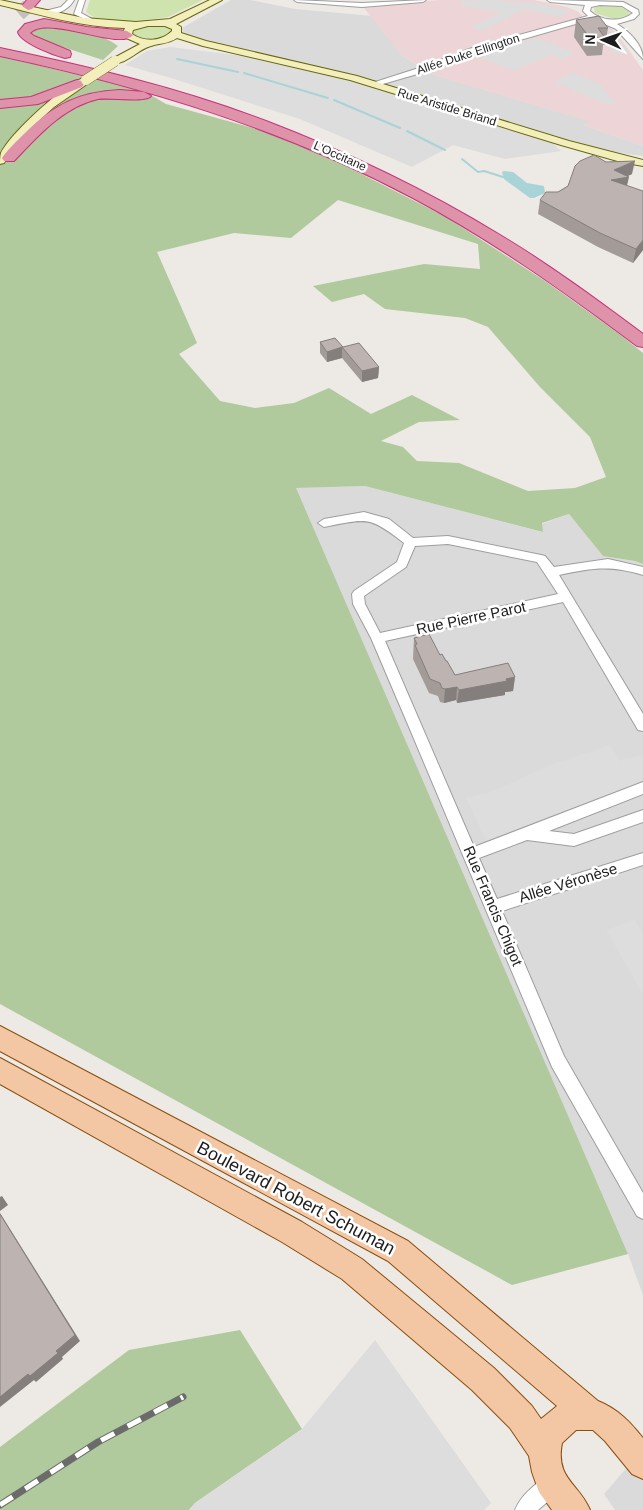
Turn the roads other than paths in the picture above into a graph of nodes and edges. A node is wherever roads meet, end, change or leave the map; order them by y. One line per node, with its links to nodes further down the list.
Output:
1 (71, 0): 11 (street)
2 (82, 0): 16 (street)
3 (217, 0): 17 (main road)
4 (297, 0): 5 (street)
5 (423, 0)
6 (552, 0): 8 (street); 10 (street)
7 (0, 2): 11 (main road)
8 (593, 4): 10 (street); 12 (street)
9 (0, 7): 18 (main road)
10 (586, 10): 13 (street)
11 (44, 12): 16 (main road)
12 (635, 15): 14 (street); 15 (street); 19 (street)
13 (593, 17): 15 (street); 32 (street, Allée Duke Ellington)
14 (643, 17)
15 (606, 20): 19 (street)
16 (88, 26): 18 (highway); 25 (highway); 27 (highway)
17 (173, 26): 18 (main road); 21 (main road); 26 (main road, Rue Aristide Briand)
18 (131, 33): 22 (main road); 25 (main road)
19 (626, 33): 28 (street)
20 (12, 37): 27 (highway)
21 (163, 41): 22 (main road); 26 (main road, Rue Aristide Briand)
22 (150, 42): 25 (main road)
23 (0, 46): 30 (highway, L'Occitane)
24 (0, 52): 31 (highway, L'Occitane)
25 (128, 52): 30 (main road)
26 (250, 54): 32 (main road, Rue Aristide Briand)
27 (70, 56): 30 (highway)
28 (643, 57)
29 (0, 65): 31 (highway)
30 (113, 65): 31 (main road, bridge); 37 (highway, L'Occitane)
31 (83, 74): 33 (highway); 34 (highway, L'Occitane); 35 (main road)
32 (373, 84): 36 (main road, Rue Aristide Briand)
33 (0, 104)
34 (304, 140): 35 (highway); 38 (highway, L'Occitane)
35 (3, 162)
36 (643, 163)
37 (643, 330)
38 (643, 342)
39 (324, 523): 40 (street)
40 (410, 542): 42 (street); 44 (street, Rue Francis Chigot)
41 (643, 571): 42 (street)
42 (551, 572): 43 (street)
43 (565, 597): 44 (street, Rue Pierre Parot); 45 (street)
44 (377, 638): 49 (street, Rue Francis Chigot)
45 (643, 726)
46 (643, 788): 48 (street)
47 (643, 816): 48 (street)
48 (528, 834): 49 (street)
49 (471, 855): 51 (street, Rue Francis Chigot)
50 (643, 859): 51 (street, Allée Véronèse)
51 (493, 907): 54 (street, Rue Francis Chigot)
52 (0, 1039): 55 (main road, Boulevard Robert Schuman)
53 (0, 1070): 56 (main road, Boulevard Robert Schuman)
54 (643, 1210)
55 (589, 1413): 56 (main road); 57 (main road, Boulevard Robert Schuman)
56 (544, 1450): 58 (main road)
57 (643, 1463)
58 (552, 1484): 59 (street); 60 (main road)
59 (525, 1510)
60 (574, 1510)

